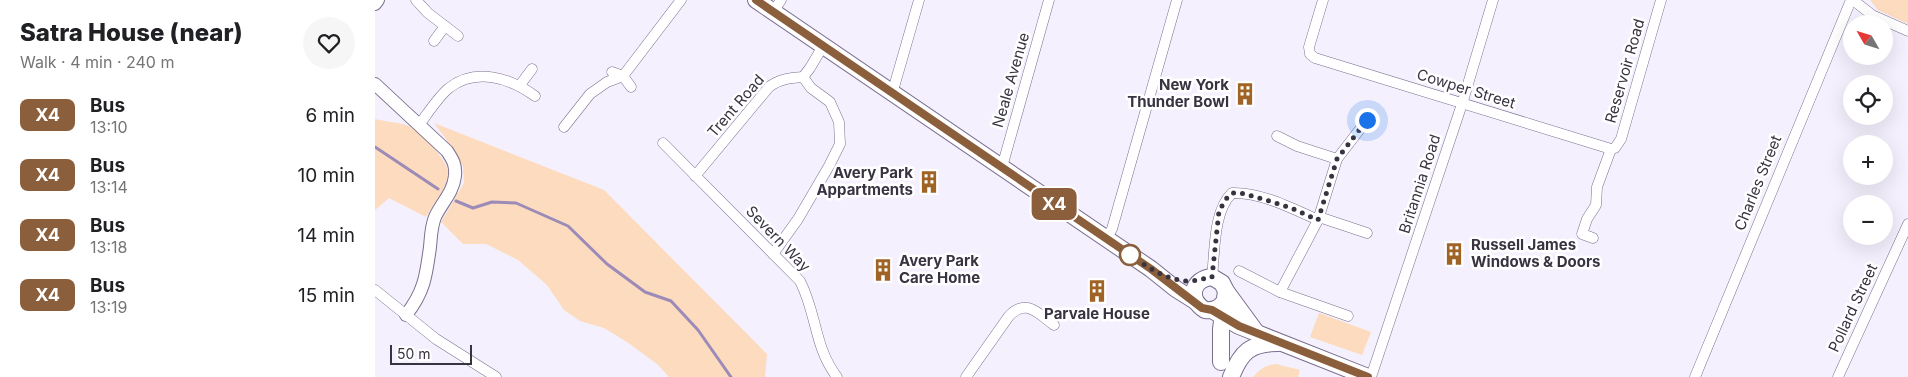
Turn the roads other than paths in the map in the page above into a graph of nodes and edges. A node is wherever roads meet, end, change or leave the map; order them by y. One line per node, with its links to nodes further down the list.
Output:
1 (378, 0): 12 (street)
2 (417, 0): 14 (street)
3 (681, 0): 21 (street)
4 (756, 0): 13 (main road)
5 (919, 0): 26 (street)
6 (1049, 0): 36 (street, Neale Avenue)
7 (1177, 0): 42 (street)
8 (1323, 0): 28 (street, Cowper Street)
9 (1493, 0): 28 (street, Britannia Road)
10 (1661, 0): 34 (street, Reservoir Road)
11 (1852, 0): 15 (street); 61 (street, Charles Street)
12 (375, 4)
13 (777, 6): 18 (main road)
14 (445, 26): 16 (street); 17 (street)
15 (1908, 32)
16 (458, 36)
17 (434, 42)
18 (823, 46): 22 (street); 26 (main road)
19 (532, 68): 24 (street)
20 (612, 72): 21 (street)
21 (623, 76): 25 (street); 31 (street)
22 (803, 77): 37 (street, Trent Road); 43 (street)
23 (375, 84): 30 (street)
24 (520, 86): 27 (street); 30 (street)
25 (631, 87)
26 (891, 92): 36 (main road)
27 (535, 96)
28 (1462, 104): 34 (street, Cowper Street); 60 (street, Britannia Road)
29 (1367, 120): 35 (street)
30 (419, 125): 50 (street)
31 (564, 127)
32 (1277, 136): 35 (street)
33 (663, 143): 37 (street, Severn Way)
34 (1613, 149): 41 (street, Reservoir Road)
35 (1337, 159): 38 (street)
36 (1000, 166): 42 (main road)
37 (695, 176): 43 (street, Severn Way)
38 (1318, 218): 40 (street); 46 (street); 48 (street)
39 (1908, 224): 62 (street, Pollard Street)
40 (1367, 233)
41 (1593, 238)
42 (1106, 239): 44 (main road)
43 (773, 254): 57 (street, Severn Way)
44 (1151, 269): 46 (main road); 49 (main road)
45 (1239, 272): 48 (street)
46 (1208, 278): 49 (main road); 49 (main road)
47 (375, 290): 50 (street)
48 (1279, 292): 51 (street)
49 (1214, 305): 53 (main road); 53 (main road); 55 (main road)
50 (406, 315): 56 (street)
51 (1348, 316)
52 (1054, 324): 58 (street)
53 (1256, 332): 54 (main road)
54 (1285, 344): 59 (main road); 60 (main road)
55 (1223, 369)
56 (496, 377)
57 (837, 377)
58 (966, 377)
59 (1231, 377)
60 (1370, 377)
61 (1695, 377)
62 (1838, 377)

